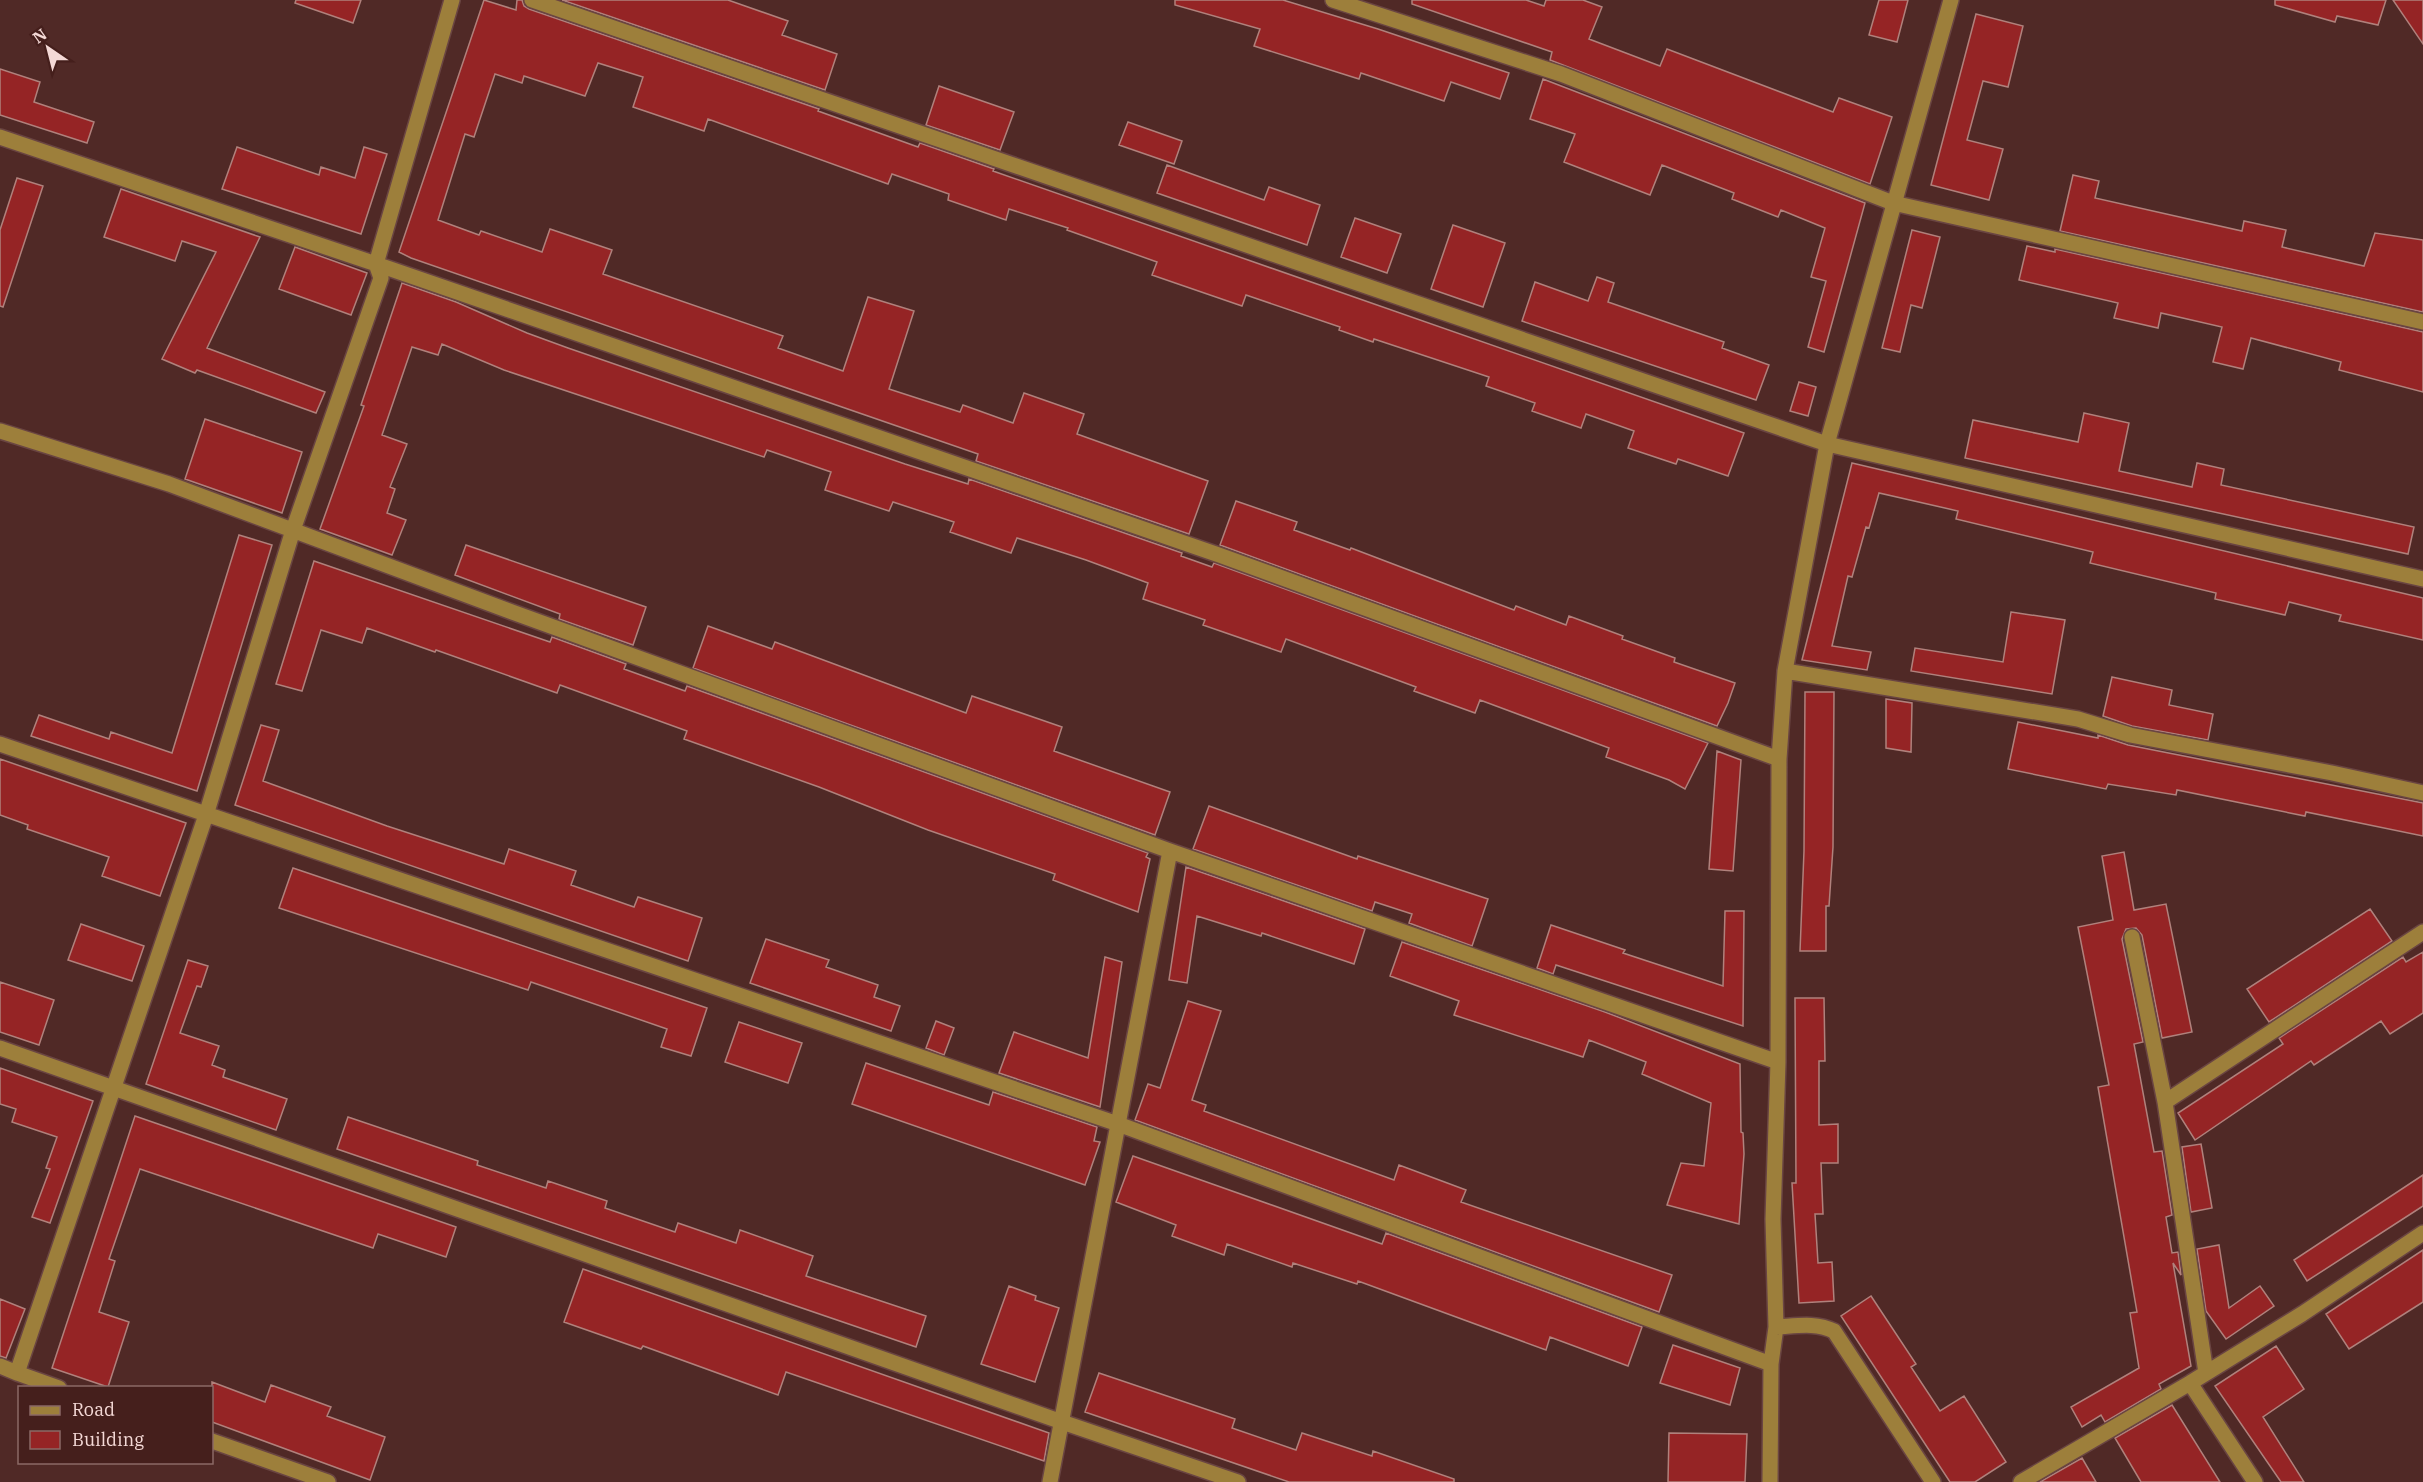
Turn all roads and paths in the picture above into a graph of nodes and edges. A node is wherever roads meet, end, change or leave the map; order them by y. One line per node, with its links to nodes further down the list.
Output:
1 (452, 0): 7 (street)
2 (532, 0): 10 (street)
3 (1333, 0): 6 (street)
4 (1951, 0): 6 (street)
5 (0, 137): 7 (street)
6 (1893, 202): 8 (street); 10 (street)
7 (376, 264): 11 (street); 15 (street)
8 (2423, 322)
9 (0, 431): 11 (street)
10 (1827, 444): 12 (street); 13 (street)
11 (293, 530): 17 (street); 18 (street)
12 (2423, 579)
13 (1785, 671): 15 (street); 16 (street)
14 (0, 744): 17 (street)
15 (1779, 759): 22 (street)
16 (2423, 793)
17 (206, 816): 23 (street); 25 (street)
18 (1170, 851): 22 (street); 25 (street)
19 (2423, 932): 24 (street)
20 (2132, 937): 24 (street)
21 (0, 1048): 23 (street)
22 (1778, 1062): 27 (street)
23 (114, 1088): 30 (street); 34 (street)
24 (2166, 1102): 31 (street)
25 (1118, 1124): 28 (street); 34 (street)
26 (2423, 1233): 31 (street)
27 (1776, 1327): 28 (street); 40 (street)
28 (1771, 1364): 39 (street)
29 (0, 1366): 30 (street)
30 (17, 1373): 33 (street)
31 (2206, 1373): 32 (street)
32 (2190, 1383): 41 (street); 42 (street)
33 (53, 1386)
34 (1062, 1422): 37 (street); 38 (street)
35 (213, 1441): 36 (street)
36 (327, 1482)
37 (1050, 1482)
38 (1238, 1482)
39 (1770, 1482)
40 (1933, 1482)
41 (2020, 1482)
42 (2255, 1482)

